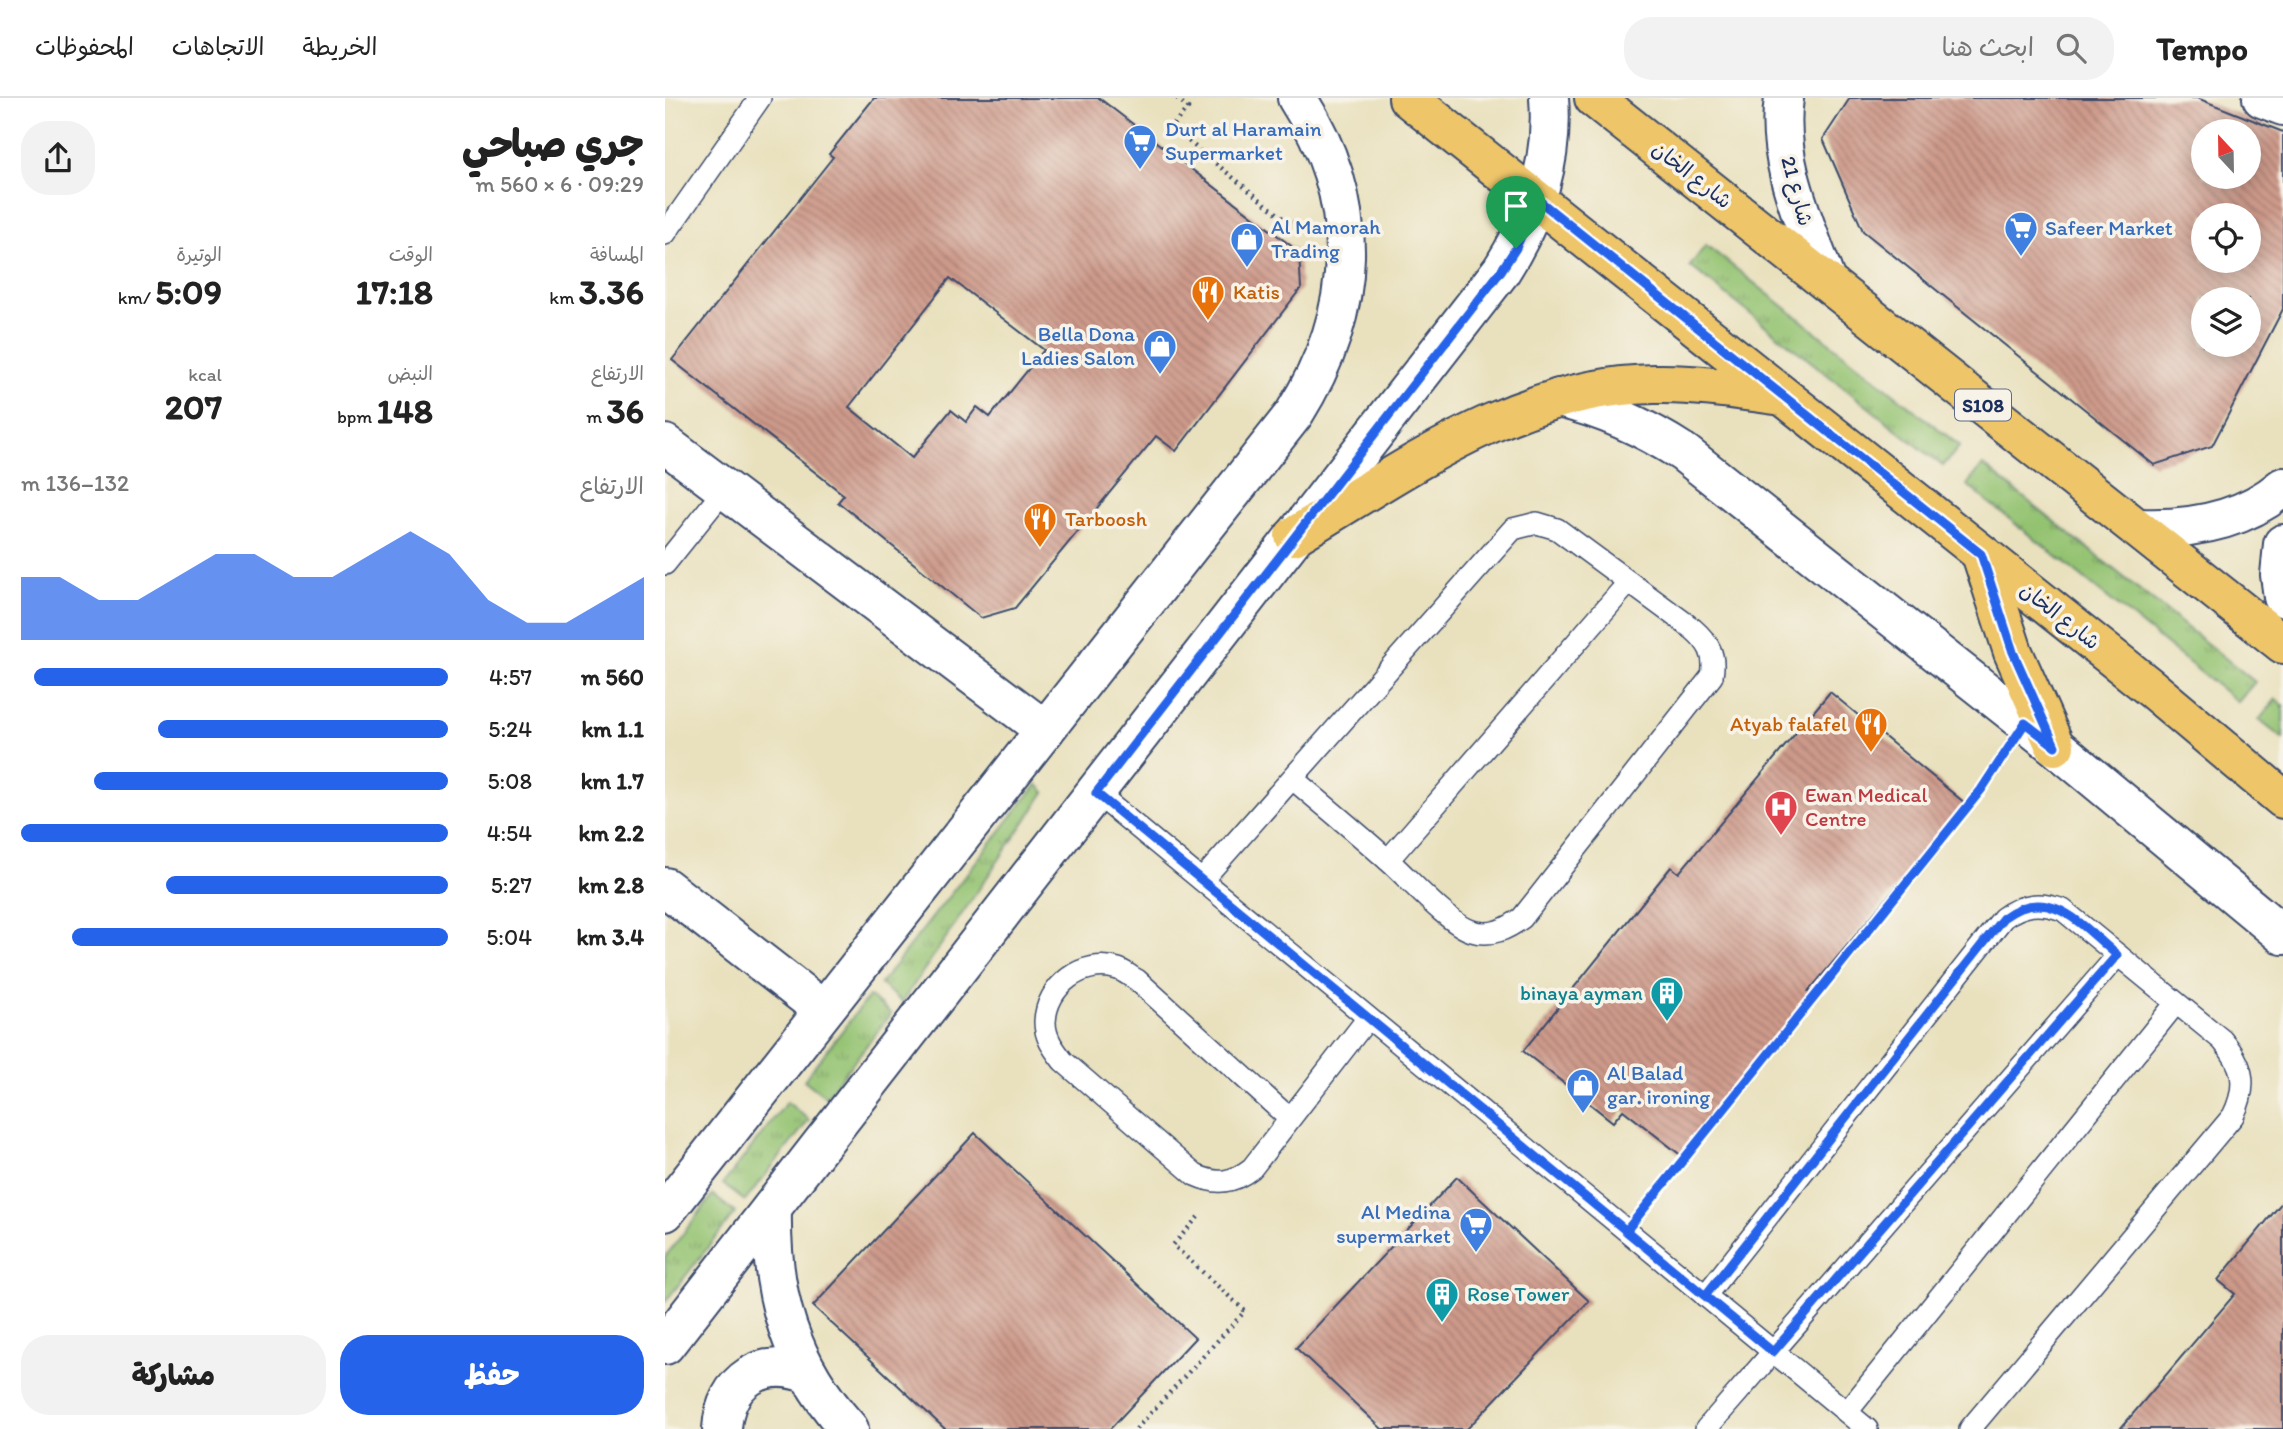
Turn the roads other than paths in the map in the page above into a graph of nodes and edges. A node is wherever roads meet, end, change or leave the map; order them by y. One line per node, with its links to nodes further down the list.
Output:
1 (760, 98): 10 (lane)
2 (1297, 98): 25 (street)
3 (1408, 98): 9 (main road, شارع الخان)
4 (1549, 98): 9 (street)
5 (1594, 98): 11 (main road, شارع الخان / S108)
6 (1784, 98): 11 (street, شارع 21)
7 (2262, 98): 8 (street)
8 (2283, 106)
9 (1537, 199): 12 (main road, شارع الخان); 18 (street)
10 (665, 234)
11 (1826, 281): 17 (main road, شارع الخان / S108)
12 (1782, 396): 13 (main road); 20 (main road, شارع الخان)
13 (1559, 398): 18 (main road); 26 (street)
14 (665, 444): 16 (street)
15 (2283, 487): 17 (street)
16 (725, 489): 21 (lane); 25 (street)
17 (2139, 528): 24 (main road, شارع الخان / S108)
18 (1294, 536): 28 (street)
19 (2283, 544): 23 (street)
20 (1981, 554): 26 (main road); 29 (main road, شارع الخان)
21 (665, 564)
22 (1629, 582): 27 (lane); 30 (lane); 30 (lane)
23 (2283, 597)
24 (2283, 644)
25 (1045, 730): 36 (street)
26 (2040, 735): 33 (street)
27 (1293, 779): 30 (lane); 31 (lane)
28 (1096, 793): 31 (lane); 39 (street)
29 (2283, 799)
30 (1388, 860)
31 (1202, 880): 37 (lane)
32 (665, 887): 36 (street)
33 (2283, 934)
34 (2117, 955): 35 (lane); 41 (lane); 43 (lane)
35 (2176, 1003): 45 (lane); 50 (lane)
36 (824, 1010): 40 (street)
37 (1368, 1018): 38 (lane); 41 (lane)
38 (1290, 1119): 38 (lane)
39 (772, 1208): 42 (street); 44 (street)
40 (665, 1212)
41 (1705, 1296): 43 (lane)
42 (665, 1345)
43 (1773, 1352): 45 (lane); 48 (lane)
44 (808, 1374): 46 (street); 47 (street)
45 (1847, 1412): 49 (lane)
46 (722, 1429)
47 (849, 1429)
48 (1706, 1429)
49 (1867, 1429)
50 (1970, 1429)

